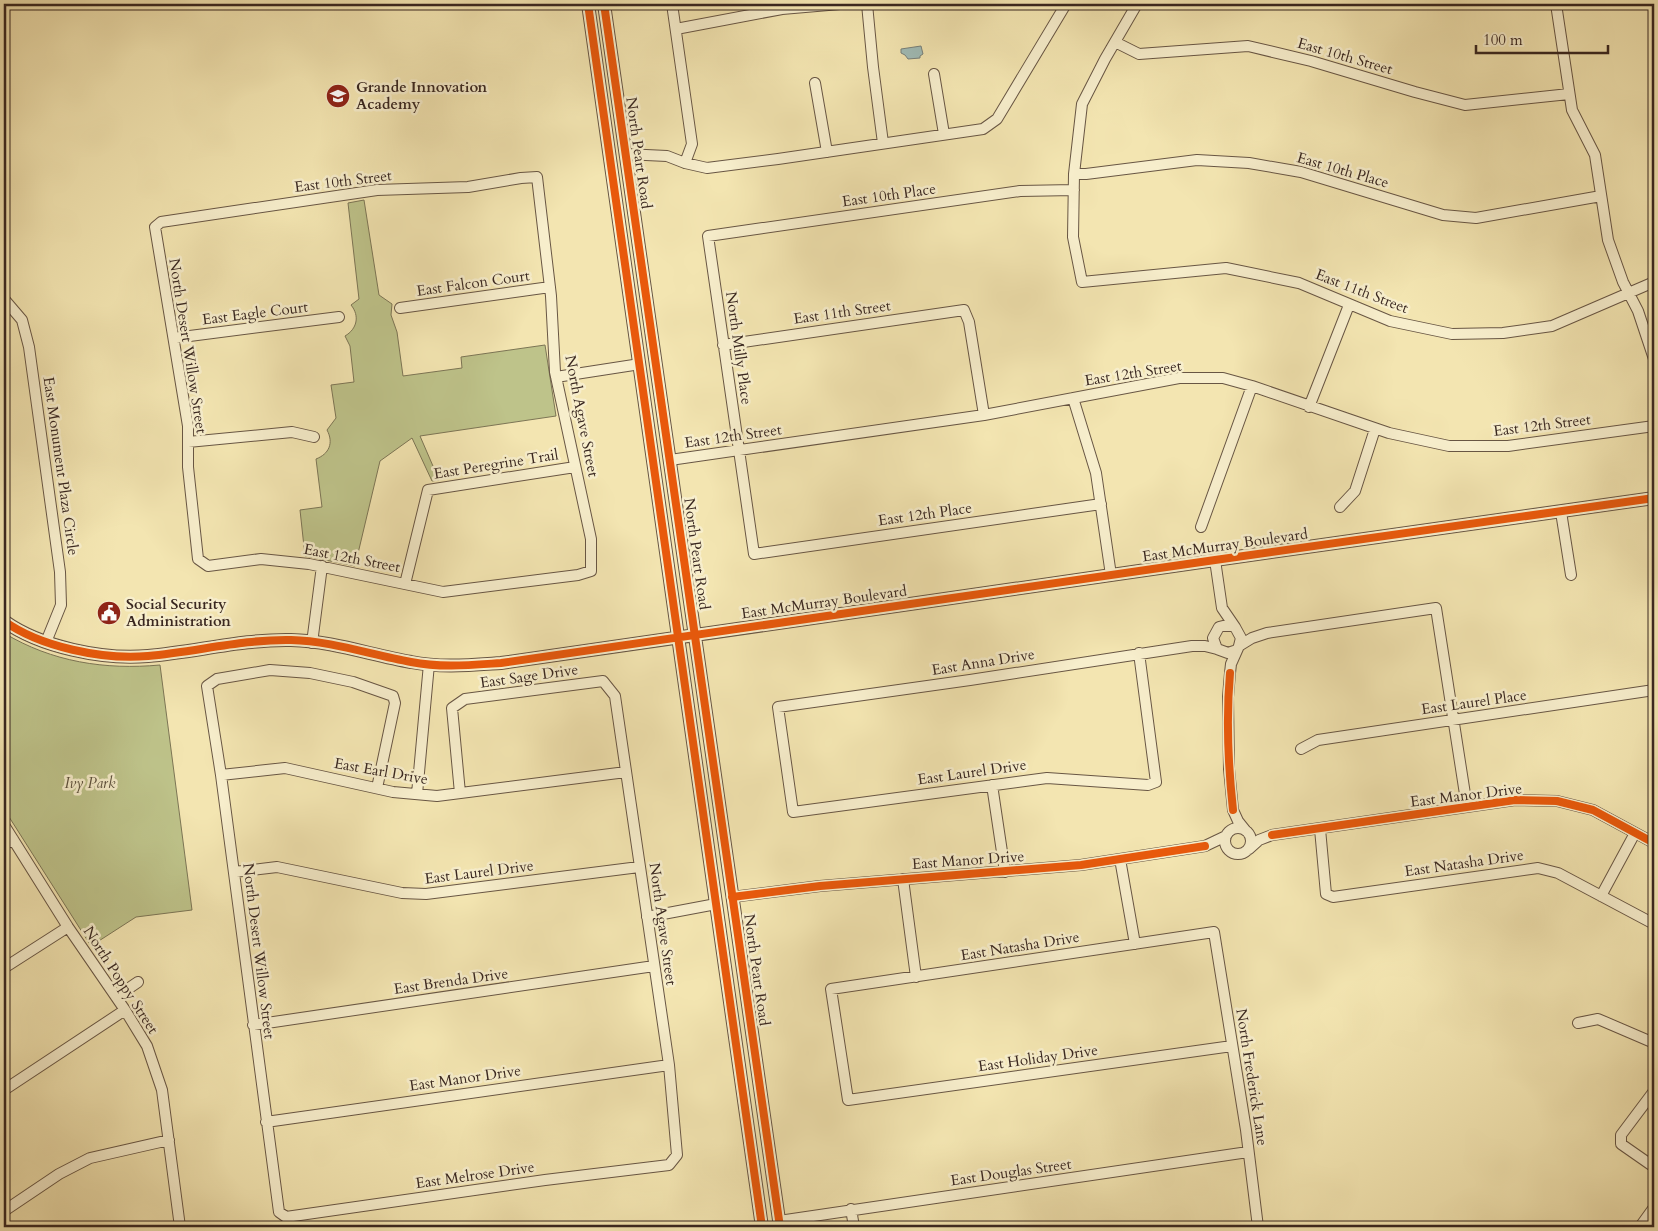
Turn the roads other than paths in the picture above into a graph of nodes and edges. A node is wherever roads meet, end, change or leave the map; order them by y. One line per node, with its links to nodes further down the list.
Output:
1 (588, 4): 35 (street, North Peart Road)
2 (604, 4): 17 (street, North Peart Road)
3 (672, 4): 9 (street)
4 (840, 4): 9 (street)
5 (867, 4): 15 (street)
6 (1066, 4): 14 (street)
7 (1137, 4): 10 (street)
8 (1556, 4): 13 (street)
9 (676, 29): 18 (street)
10 (1115, 42): 13 (street, East 10th Street); 19 (street)
11 (934, 74): 14 (street)
12 (815, 82): 16 (street)
13 (1569, 94): 22 (street)
14 (944, 134): 15 (street)
15 (883, 143): 16 (street)
16 (827, 152): 18 (street)
17 (625, 154): 18 (street); 46 (street, North Peart Road)
18 (685, 163)
19 (1074, 174): 21 (street); 22 (street, East 10th Place)
20 (537, 177): 23 (street, East 10th Street); 26 (street, North Agave Street)
21 (1074, 190): 24 (street, East 10th Place); 29 (street, East 11th Street)
22 (1601, 196): 27 (street)
23 (155, 227): 32 (street, North Desert Willow Street)
24 (708, 236): 33 (street, North Milly Place)
25 (1654, 282): 27 (street, East 11th Street)
26 (550, 287): 30 (street, East Falcon Court); 36 (street, North Agave Street)
27 (1629, 294): 29 (street, East 11th Street); 34 (street)
28 (4, 299): 68 (street, East Monument Plaza Circle)
29 (1349, 304): 39 (street)
30 (400, 308)
31 (339, 317): 32 (street, East Eagle Court)
32 (174, 338): 44 (street, North Desert Willow Street)
33 (723, 345): 40 (street, East 11th Street); 45 (street, North Milly Place)
34 (1654, 359)
35 (640, 364): 36 (street); 67 (street, North Peart Road)
36 (556, 377): 47 (street, North Agave Street)
37 (1252, 386): 38 (street, East 12th Street); 39 (street, East 12th Street); 52 (street)
38 (1073, 398): 40 (street, East 12th Street); 49 (street)
39 (1309, 407): 42 (street, East 12th Street)
40 (984, 416): 45 (street, East 12th Street)
41 (1654, 426): 42 (street, East 12th Street)
42 (1375, 429): 50 (street)
43 (314, 437): 44 (street)
44 (188, 442): 54 (street, North Desert Willow Street)
45 (739, 450): 46 (street, East 12th Street); 53 (street, North Milly Place)
46 (670, 460): 66 (street, North Peart Road)
47 (575, 467): 57 (street, North Agave Street); 60 (street, East Peregrine Trail)
48 (1654, 498): 51 (street, East McMurray Boulevard)
49 (1101, 504): 53 (street, East 12th Place); 58 (street)
50 (1340, 506)
51 (1561, 512): 55 (street, East McMurray Boulevard); 59 (street)
52 (1201, 527)
53 (754, 554)
54 (198, 558): 56 (street, East 12th Street)
55 (1215, 560): 58 (street, East McMurray Boulevard); 61 (street)
56 (322, 566): 60 (street, East 12th Street); 69 (street)
57 (591, 570): 60 (street, East 12th Street)
58 (1111, 575): 66 (street, East McMurray Boulevard)
59 (1571, 575)
60 (406, 584)
61 (1222, 608): 63 (street); 64 (street)
62 (4, 620): 68 (street, East McMurray Boulevard)
63 (1236, 628): 64 (street); 65 (street); 71 (street)
64 (1215, 632): 70 (street, East Anna Drive); 72 (street)
65 (1267, 632): 71 (street); 78 (street)
66 (694, 634): 67 (street, East McMurray Boulevard); 106 (street, North Peart Road)
67 (678, 636): 74 (street, East McMurray Boulevard); 107 (street, North Peart Road)
68 (46, 642): 69 (street, East McMurray Boulevard)
69 (312, 643): 74 (street, East McMurray Boulevard)
70 (1192, 646): 72 (street, East Anna Drive); 73 (street, East Anna Drive)
71 (1238, 648): 72 (street); 75 (street)
72 (1219, 651): 75 (street)
73 (1139, 653): 82 (street, East Laurel Drive); 88 (street, East Anna Drive)
74 (429, 664): 85 (street)
75 (1230, 673): 87 (street)
76 (608, 688): 80 (street, North Agave Street); 84 (street, East Sage Drive)
77 (1654, 690): 78 (street, East Laurel Place)
78 (1453, 720): 79 (street, East Laurel Place); 86 (street)
79 (1301, 749)
80 (626, 772): 84 (street, East Earl Drive); 101 (street, North Agave Street)
81 (221, 775): 83 (street, East Earl Drive); 83 (street, North Desert Willow Street); 102 (street, North Desert Willow Street)
82 (992, 785): 88 (street, East Laurel Drive); 103 (street)
83 (377, 788): 85 (street, East Earl Drive)
84 (460, 793): 85 (street, East Earl Drive)
85 (417, 794)
86 (1467, 806): 90 (street, East Manor Drive); 92 (street, East Manor Drive)
87 (1233, 810): 91 (street); 93 (street)
88 (792, 812)
89 (4, 825): 95 (street, North Poppy Street)
90 (1320, 829): 94 (street, East Manor Drive); 105 (street, East Natasha Drive)
91 (1246, 831): 93 (street); 94 (street, East Manor Drive); 98 (street)
92 (1635, 832): 96 (street, East Manor Drive); 105 (street)
93 (1226, 835): 97 (street, East Manor Drive); 99 (street)
94 (1272, 835): 98 (street, East Manor Drive)
95 (8, 842): 110 (street, North Poppy Street)
96 (1654, 843)
97 (1205, 846): 99 (street, East Manor Drive); 100 (street, East Manor Drive)
98 (1249, 849): 99 (street)
99 (1232, 852)
100 (1120, 858): 103 (street, East Manor Drive); 112 (street)
101 (639, 867): 102 (street, East Laurel Drive); 108 (street, North Agave Street)
102 (234, 872): 120 (street, North Desert Willow Street)
103 (1005, 872): 104 (street, East Manor Drive)
104 (903, 878): 106 (street, East Manor Drive); 115 (street)
105 (1601, 896): 109 (street, East Natasha Drive)
106 (732, 897): 136 (street, North Peart Road)
107 (716, 904): 108 (street); 138 (street, North Peart Road)
108 (646, 917): 113 (street, North Agave Street)
109 (1654, 924)
110 (68, 928): 114 (street); 117 (street, North Poppy Street)
111 (1214, 932): 112 (street, East Natasha Drive); 122 (street, North Frederick Lane)
112 (1134, 944): 115 (street, East Natasha Drive)
113 (654, 966): 120 (street, East Brenda Drive); 123 (street, North Agave Street)
114 (4, 968)
115 (916, 977): 126 (street, East Natasha Drive)
116 (138, 982): 117 (street)
117 (116, 997): 118 (street, North Poppy Street)
118 (125, 1010): 124 (street); 128 (street, North Poppy Street)
119 (1578, 1023): 121 (street)
120 (253, 1025): 127 (street, North Desert Willow Street)
121 (1654, 1043)
122 (1232, 1046): 126 (street, East Holiday Drive); 129 (street, North Frederick Lane)
123 (669, 1064): 127 (street, East Manor Drive); 130 (street, North Agave Street)
124 (4, 1090)
125 (1654, 1091): 131 (street)
126 (848, 1100)
127 (266, 1122): 135 (street, North Desert Willow Street)
128 (169, 1140): 134 (street); 137 (street, North Poppy Street)
129 (1248, 1152): 132 (street, East Douglas Street); 140 (street, North Frederick Lane)
130 (669, 1165): 135 (street, East Melrose Drive)
131 (1654, 1167)
132 (851, 1209): 136 (street, East Douglas Street); 139 (street)
133 (1654, 1209): 141 (street)
134 (4, 1211)
135 (286, 1217)
136 (779, 1224)
137 (180, 1227)
138 (762, 1227)
139 (854, 1227)
140 (1258, 1227)
141 (1641, 1227)

